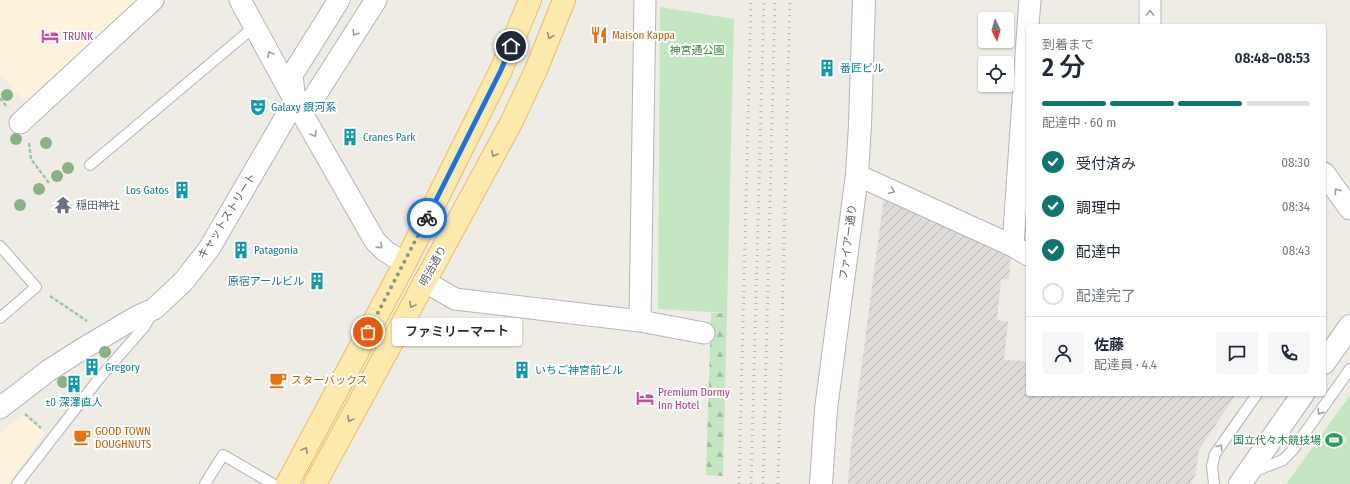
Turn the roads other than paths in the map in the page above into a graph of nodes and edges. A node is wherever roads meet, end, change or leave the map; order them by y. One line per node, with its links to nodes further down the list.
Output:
1 (153, 0): 16 (street)
2 (240, 0): 13 (street)
3 (339, 0): 15 (street)
4 (376, 0): 15 (street, one-way to 15)
5 (530, 0): 23 (main road)
6 (564, 0): 24 (main road, 明治通り, one-way to 24)
7 (645, 0): 27 (street)
8 (864, 0): 18 (street, ファイアー通り)
9 (1030, 0): 11 (street)
10 (1150, 0): 12 (street, one-way to 10)
11 (1028, 24)
12 (1150, 24)
13 (254, 26): 15 (street, one-way to 13); 17 (lane)
14 (1026, 82): 22 (street)
15 (295, 101): 23 (street, one-way to 23); 25 (street, キャットストリート)
16 (24, 132)
17 (90, 165)
18 (857, 176): 22 (street, one-way to 22); 41 (street, ファイアー通り)
19 (1326, 176): 20 (street, one-way to 19)
20 (1350, 210)
21 (0, 246): 26 (lane)
22 (1020, 250)
23 (405, 263): 39 (main road, one-way to 23)
24 (424, 281): 27 (street); 40 (main road, 明治通り, one-way to 40)
25 (154, 309): 34 (street, キャットストリート); 36 (lane)
26 (0, 318)
27 (640, 321): 29 (street)
28 (1350, 326): 30 (street)
29 (704, 332)
30 (1326, 360)
31 (1350, 368): 35 (lane, one-way to 35)
32 (1256, 396): 42 (lane, one-way to 32)
33 (1302, 396): 35 (street)
34 (0, 408)
35 (1244, 479)
36 (17, 484)
37 (205, 484): 38 (lane)
38 (273, 484)
39 (287, 484)
40 (315, 484)
41 (821, 484)
42 (1214, 484)

